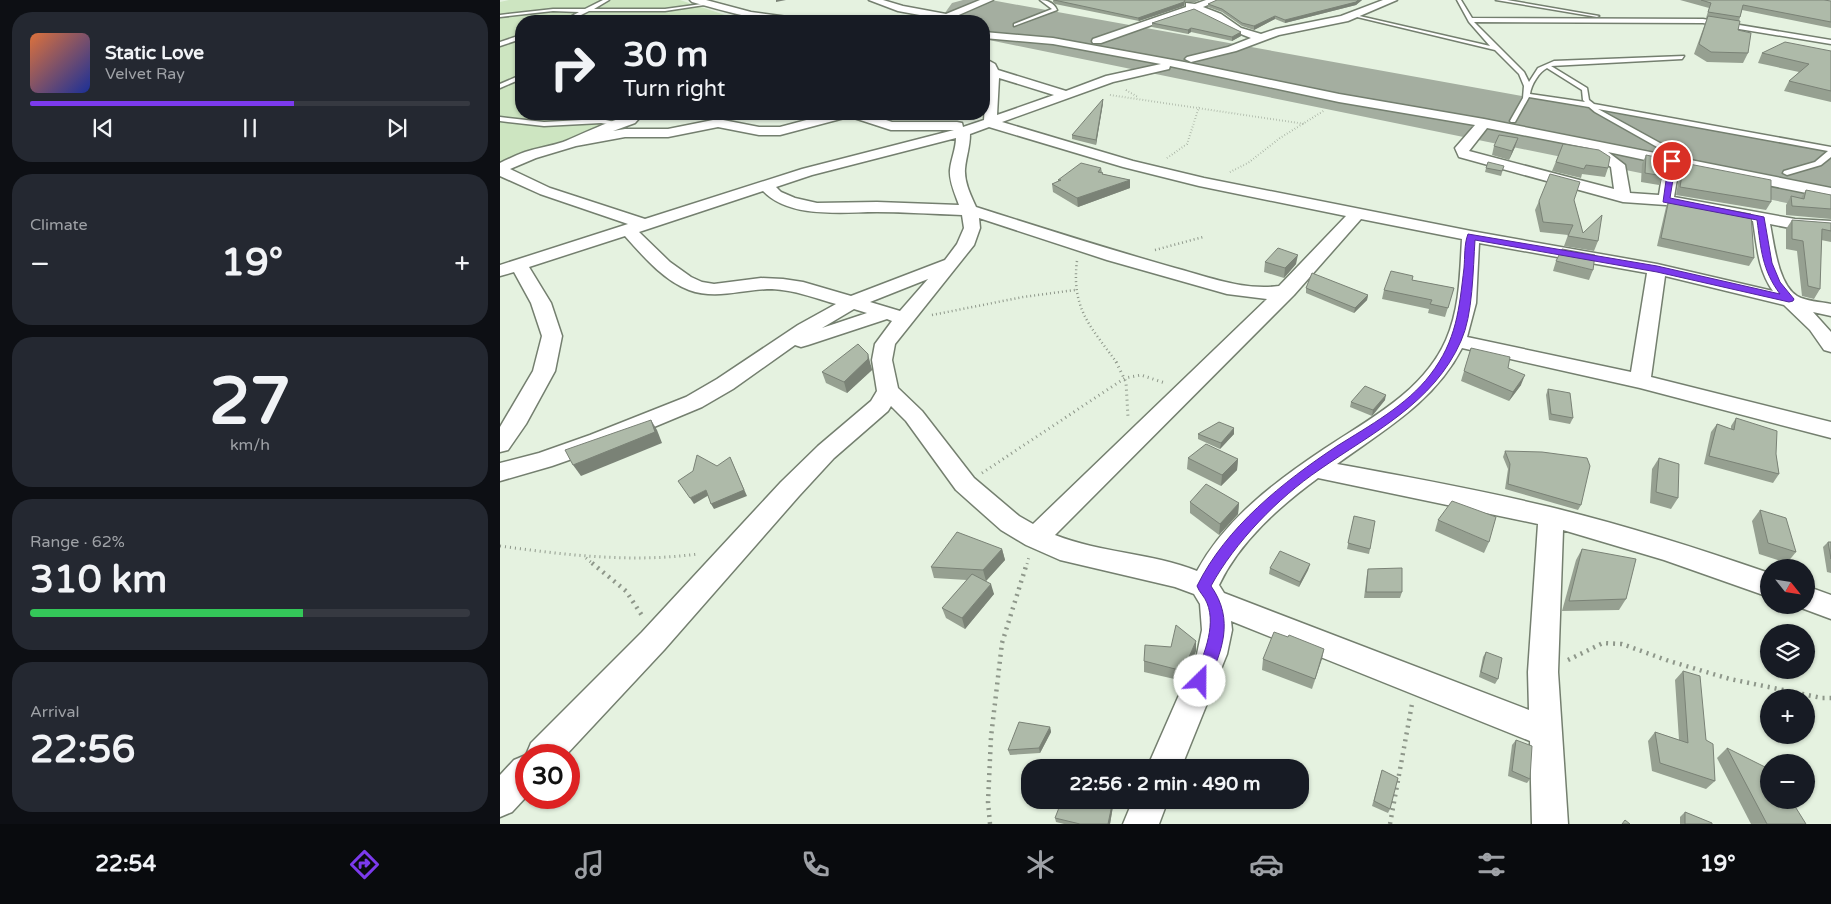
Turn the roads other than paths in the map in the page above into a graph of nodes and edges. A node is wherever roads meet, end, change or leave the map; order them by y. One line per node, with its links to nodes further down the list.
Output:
1 (606, 0): 14 (lane)
2 (695, 0): 12 (street)
3 (730, 0): 17 (street)
4 (874, 0): 18 (street)
5 (988, 0): 19 (street)
6 (1042, 0): 24 (lane)
7 (1176, 0): 13 (street)
8 (1215, 0): 13 (street)
9 (1392, 0): 21 (street)
10 (1459, 0): 22 (lane)
11 (1498, 0): 23 (lane)
12 (709, 4): 14 (lane); 16 (street)
13 (1195, 7): 26 (street); 28 (street)
14 (587, 10): 15 (lane); 20 (lane)
15 (577, 15)
16 (750, 15)
17 (763, 15)
18 (936, 15)
19 (952, 15)
20 (500, 16)
21 (1355, 16): 26 (street); 32 (lane)
22 (1471, 20): 23 (lane); 32 (lane)
23 (1632, 22): 29 (lane)
24 (1012, 30): 25 (street); 30 (street); 34 (street)
25 (990, 34)
26 (1259, 37): 34 (street)
27 (515, 39): 31 (lane)
28 (1097, 41)
29 (1831, 42)
30 (990, 43)
31 (500, 44)
32 (1497, 49): 42 (lane)
33 (1682, 57): 36 (lane)
34 (1187, 62): 43 (street); 52 (street)
35 (990, 65): 37 (street)
36 (1547, 66): 42 (lane); 44 (lane)
37 (993, 72): 43 (street); 45 (street)
38 (515, 74): 39 (lane)
39 (502, 76)
40 (515, 80): 41 (lane)
41 (500, 86)
42 (1528, 92): 44 (lane); 51 (lane)
43 (1068, 94): 45 (street); 55 (street)
44 (1589, 105): 58 (lane); 59 (lane)
45 (991, 106)
46 (500, 120): 53 (lane); 54 (lane)
47 (630, 120): 53 (street)
48 (821, 120): 56 (street)
49 (874, 120): 55 (street)
50 (984, 120): 55 (street)
51 (1513, 121)
52 (1484, 123): 57 (street); 64 (street)
53 (621, 124): 56 (street)
54 (500, 128)
55 (978, 131): 62 (street); 66 (street); 67 (street)
56 (576, 142): 60 (street)
57 (1592, 145): 59 (street); 64 (street)
58 (1831, 150): 61 (lane)
59 (1669, 156): 63 (street); 65 (street)
60 (500, 169): 69 (street)
61 (1787, 173)
62 (765, 185): 66 (street); 69 (street)
63 (1831, 193)
64 (1623, 197): 65 (street)
65 (1666, 200): 68 (street)
66 (969, 210): 72 (street); 75 (street)
67 (1358, 213): 71 (street); 75 (street)
68 (1761, 218): 70 (street); 76 (street)
69 (635, 226): 73 (street); 77 (street)
70 (1831, 226)
71 (1471, 236): 74 (street); 80 (street)
72 (952, 263): 77 (street); 79 (street)
73 (509, 268): 86 (street)
74 (1657, 269): 76 (street); 83 (street)
75 (1286, 291): 90 (street)
76 (1789, 299): 78 (street); 82 (street)
77 (851, 303): 79 (street); 81 (street)
78 (1831, 310)
79 (895, 316): 81 (street); 84 (street)
80 (1456, 341): 83 (street); 87 (street)
81 (782, 346): 88 (street)
82 (1831, 346)
83 (1640, 381): 85 (street)
84 (888, 391): 90 (street); 96 (street)
85 (1831, 430)
86 (500, 444)
87 (1314, 468): 89 (street); 92 (street)
88 (500, 472)
89 (1551, 518): 91 (street); 95 (street)
90 (1035, 538): 92 (street)
91 (1760, 582)
92 (1209, 594): 95 (street); 97 (street)
93 (1815, 601): 94 (street)
94 (1831, 607)
95 (1546, 732): 102 (street)
96 (554, 744)
97 (1168, 759)
98 (515, 784): 99 (street)
99 (500, 800)
100 (1147, 809): 101 (street)
101 (1141, 824)
102 (1550, 824)

